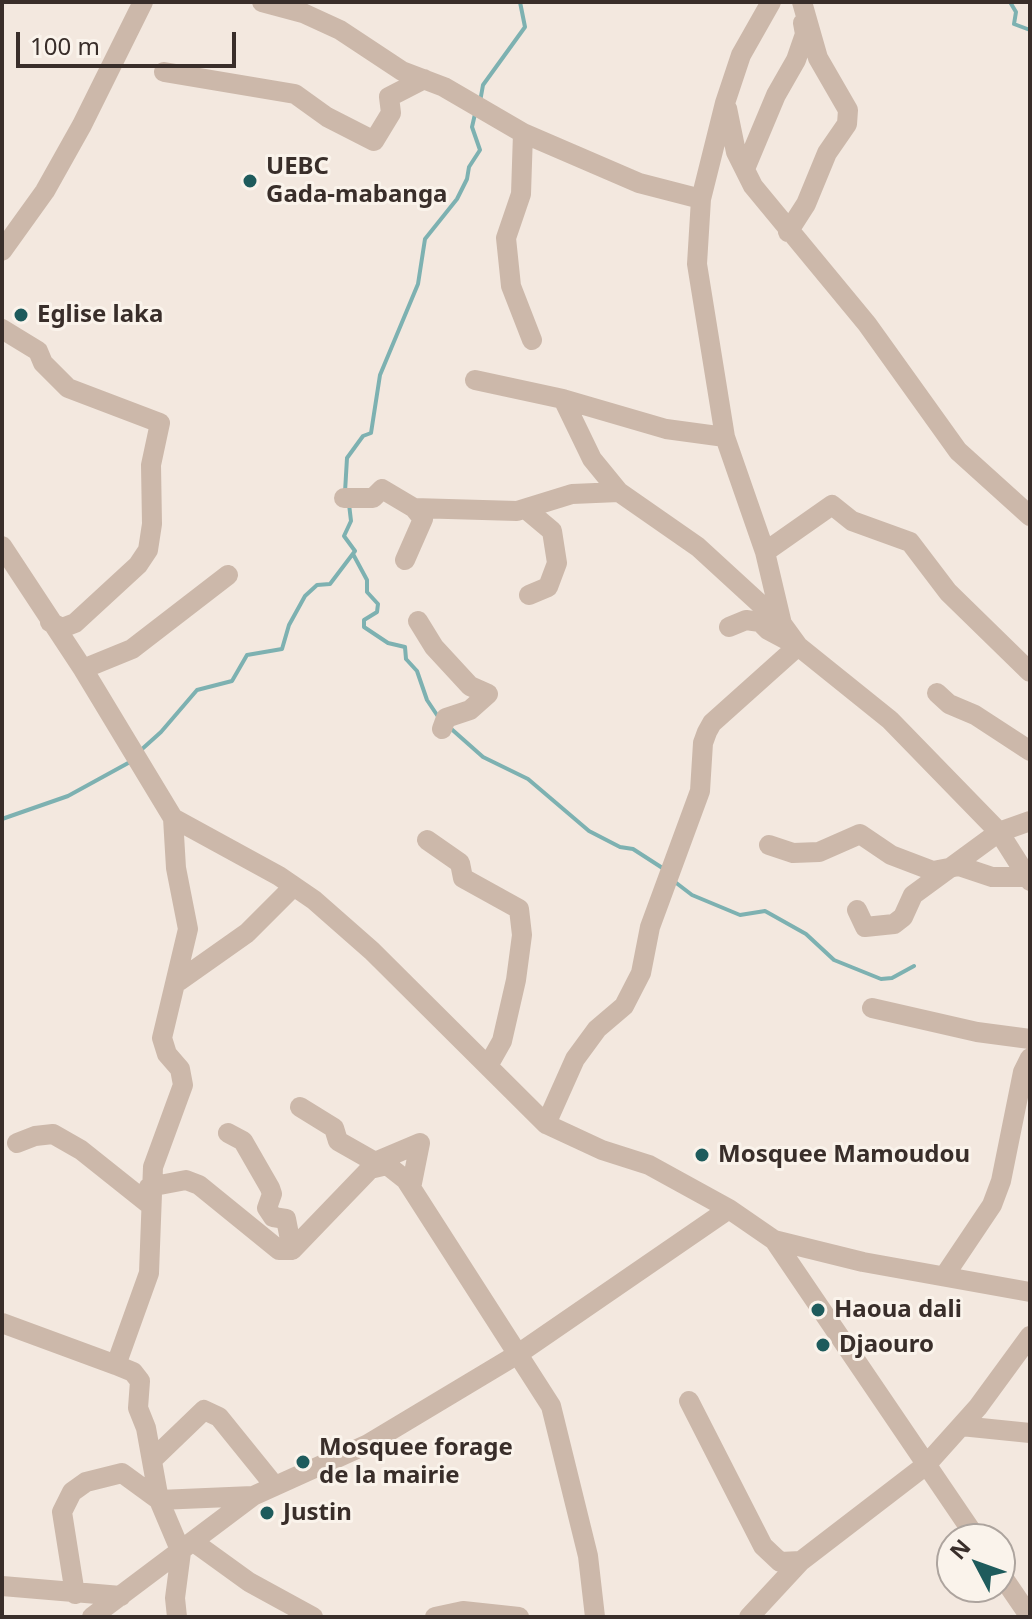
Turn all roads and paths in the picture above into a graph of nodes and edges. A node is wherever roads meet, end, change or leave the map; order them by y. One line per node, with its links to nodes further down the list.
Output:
1 (143, 2): 12 (street)
2 (262, 2): 6 (street)
3 (771, 2): 7 (street)
4 (802, 2): 9 (street); 11 (street)
5 (164, 72): 6 (street)
6 (424, 79): 8 (street)
7 (725, 103): 9 (street); 10 (street)
8 (523, 133): 10 (street); 14 (street)
9 (745, 169): 11 (street)
10 (701, 199): 17 (street)
11 (788, 232): 22 (street)
12 (2, 251)
13 (2, 329): 29 (street)
14 (532, 340)
15 (475, 380): 16 (street)
16 (563, 399): 17 (street); 18 (street)
17 (725, 437): 24 (street)
18 (619, 492): 21 (street); 30 (street)
19 (344, 498): 20 (street)
20 (414, 508): 21 (street); 25 (street)
21 (527, 510): 27 (street)
22 (1030, 516)
23 (2, 546): 29 (street)
24 (765, 552): 30 (street); 34 (street)
25 (405, 560)
26 (228, 575): 33 (street)
27 (529, 595)
28 (418, 621): 36 (street)
29 (50, 622): 33 (street)
30 (782, 624): 32 (street)
31 (729, 627): 32 (street)
32 (798, 646): 40 (street); 53 (street)
33 (83, 669): 38 (street)
34 (1030, 672)
35 (937, 693): 37 (street)
36 (444, 723)
37 (1030, 751)
38 (173, 818): 45 (street); 47 (street)
39 (1030, 821): 40 (street)
40 (999, 832): 43 (street); 44 (street)
41 (427, 840): 50 (street)
42 (769, 845): 43 (street)
43 (942, 871): 44 (street); 46 (street)
44 (1028, 879)
45 (294, 886): 47 (street); 50 (street)
46 (857, 910)
47 (179, 981): 57 (street)
48 (872, 1008): 49 (street)
49 (1030, 1039)
50 (489, 1064): 53 (street)
51 (1028, 1066): 61 (street)
52 (300, 1107): 56 (street)
53 (546, 1124): 58 (street)
54 (228, 1133): 60 (street)
55 (17, 1143): 57 (street)
56 (411, 1188): 60 (street); 65 (street)
57 (150, 1191): 60 (street); 66 (street)
58 (729, 1209): 59 (street); 65 (street)
59 (774, 1240): 61 (street); 71 (street)
60 (292, 1250)
61 (945, 1275): 62 (street)
62 (1030, 1292)
63 (2, 1323): 66 (street)
64 (1030, 1336): 68 (street)
65 (518, 1354): 72 (street); 87 (street)
66 (116, 1365): 70 (street)
67 (689, 1401): 77 (street)
68 (961, 1426): 69 (street); 71 (street)
69 (1030, 1433)
70 (152, 1460): 72 (street); 74 (street)
71 (926, 1465): 75 (street); 77 (street)
72 (274, 1485): 73 (street)
73 (253, 1496): 74 (street); 76 (street)
74 (159, 1500): 76 (street); 79 (street)
75 (966, 1523)
76 (188, 1548): 80 (street); 83 (street); 84 (street)
77 (801, 1561): 88 (street)
78 (2, 1586): 79 (street)
79 (75, 1594): 80 (street)
80 (121, 1596): 82 (street)
81 (1016, 1596): 89 (street)
82 (92, 1617)
83 (177, 1617)
84 (313, 1617)
85 (435, 1617): 86 (street)
86 (519, 1617)
87 (595, 1617)
88 (749, 1617)
89 (1030, 1617)

